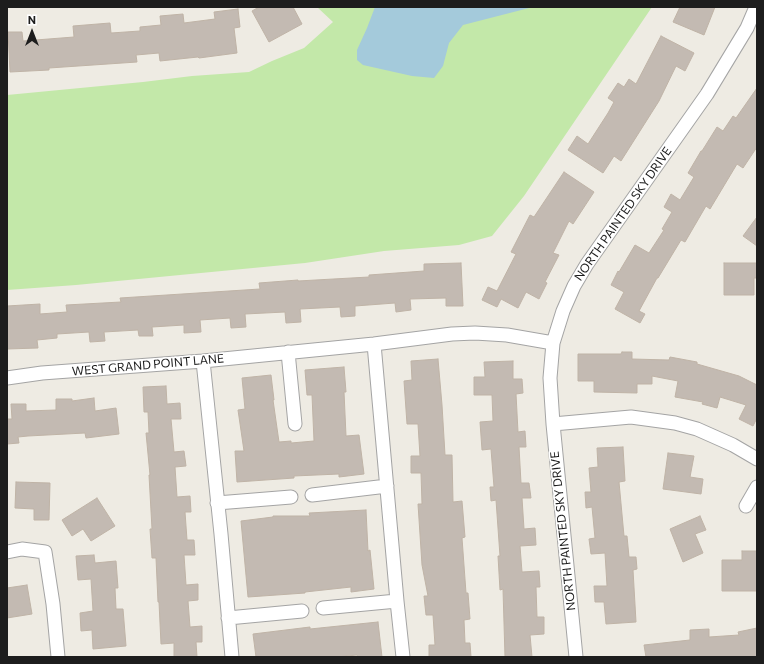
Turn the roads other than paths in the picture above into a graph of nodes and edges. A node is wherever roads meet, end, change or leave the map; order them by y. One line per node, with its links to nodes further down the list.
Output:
1 (756, 7): 2 (street, NORTH PAINTED SKY DRIVE)
2 (553, 343): 3 (street, WEST GRAND POINT LANE); 8 (street, NORTH PAINTED SKY DRIVE)
3 (374, 344): 4 (street, WEST GRAND POINT LANE); 10 (street)
4 (288, 352): 5 (street, WEST GRAND POINT LANE); 7 (street)
5 (203, 361): 6 (street, WEST GRAND POINT LANE); 14 (street)
6 (7, 378)
7 (295, 424)
8 (553, 424): 9 (street); 24 (street, NORTH PAINTED SKY DRIVE)
9 (757, 459)
10 (387, 486): 12 (street); 17 (street)
11 (757, 487): 15 (street)
12 (312, 494)
13 (291, 497): 14 (street)
14 (217, 503): 20 (street)
15 (746, 506)
16 (7, 552): 21 (street)
17 (397, 601): 18 (street); 23 (street)
18 (323, 608)
19 (302, 611): 20 (street)
20 (228, 618): 22 (street)
21 (58, 657)
22 (232, 657)
23 (404, 657)
24 (576, 657)

